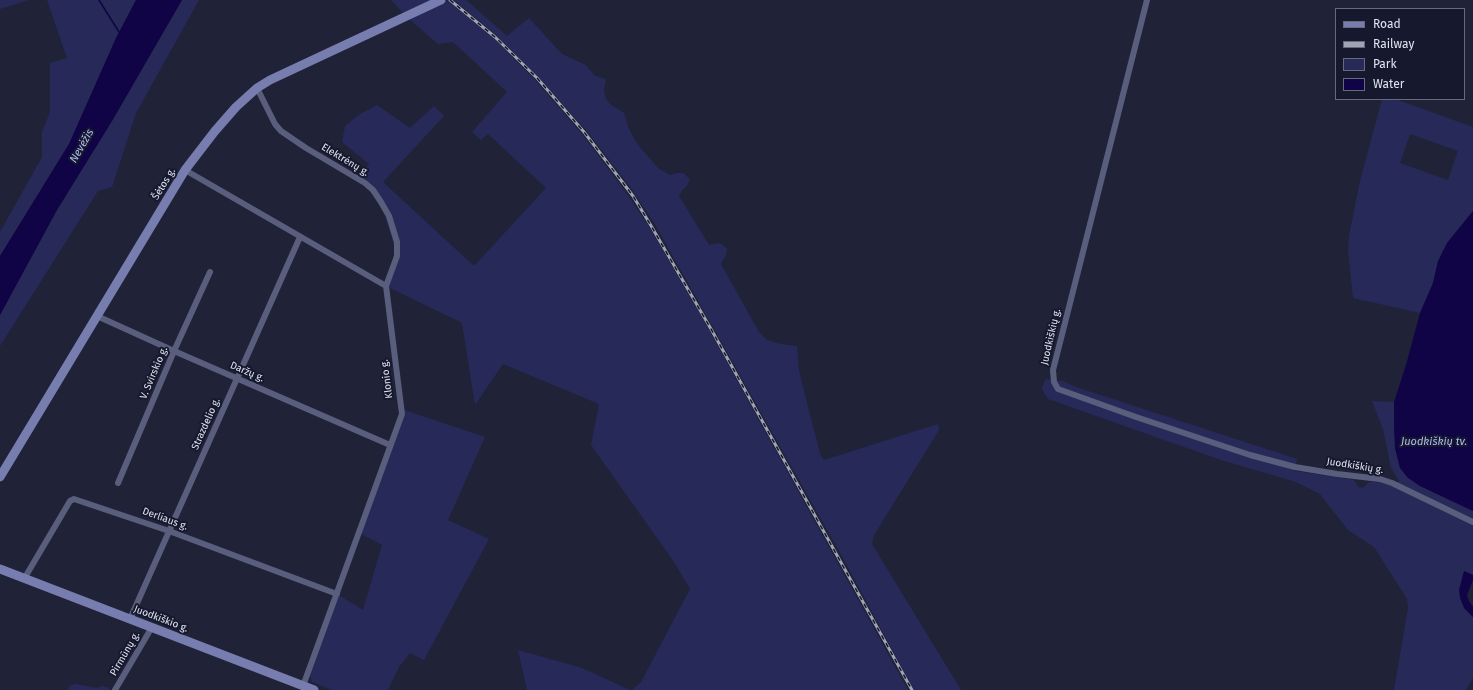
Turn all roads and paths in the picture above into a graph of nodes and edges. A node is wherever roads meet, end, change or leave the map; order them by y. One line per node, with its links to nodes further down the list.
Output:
1 (441, 0): 3 (main road, Šėtos g.)
2 (1147, 0): 14 (street, Juodkiškių g.)
3 (257, 88): 4 (main road, Šėtos g.); 7 (street, Elektrėnų g.)
4 (185, 170): 5 (street); 8 (main road, Šėtos g.)
5 (300, 237): 7 (street); 10 (street, Strazdelio g.)
6 (210, 272): 9 (street, V. Svirskio g.)
7 (386, 286): 11 (street, Klonio g.)
8 (97, 316): 9 (street, Daržų g.); 12 (main road, Šėtos g.)
9 (174, 351): 10 (street, Daržų g.); 13 (street, V. Svirskio g.)
10 (238, 378): 11 (street, Daržų g.); 15 (street, Strazdelio g.)
11 (390, 445): 18 (street, Klonio g.)
12 (0, 477)
13 (118, 483)
14 (1473, 522)
15 (169, 531): 17 (street, Derliaus g.); 18 (street, Derliaus g.); 19 (street, Strazdelio g.)
16 (0, 569): 17 (main road, Juodkiškio g.)
17 (24, 578): 19 (main road, Juodkiškio g.)
18 (337, 594): 21 (street, Klonio g.)
19 (130, 619): 20 (main road, Juodkiškio g.)
20 (152, 627): 21 (main road, Juodkiškio g.); 22 (street, Pirmūnų g.)
21 (303, 686): 23 (main road, Juodkiškio g.)
22 (115, 690)
23 (314, 690)

